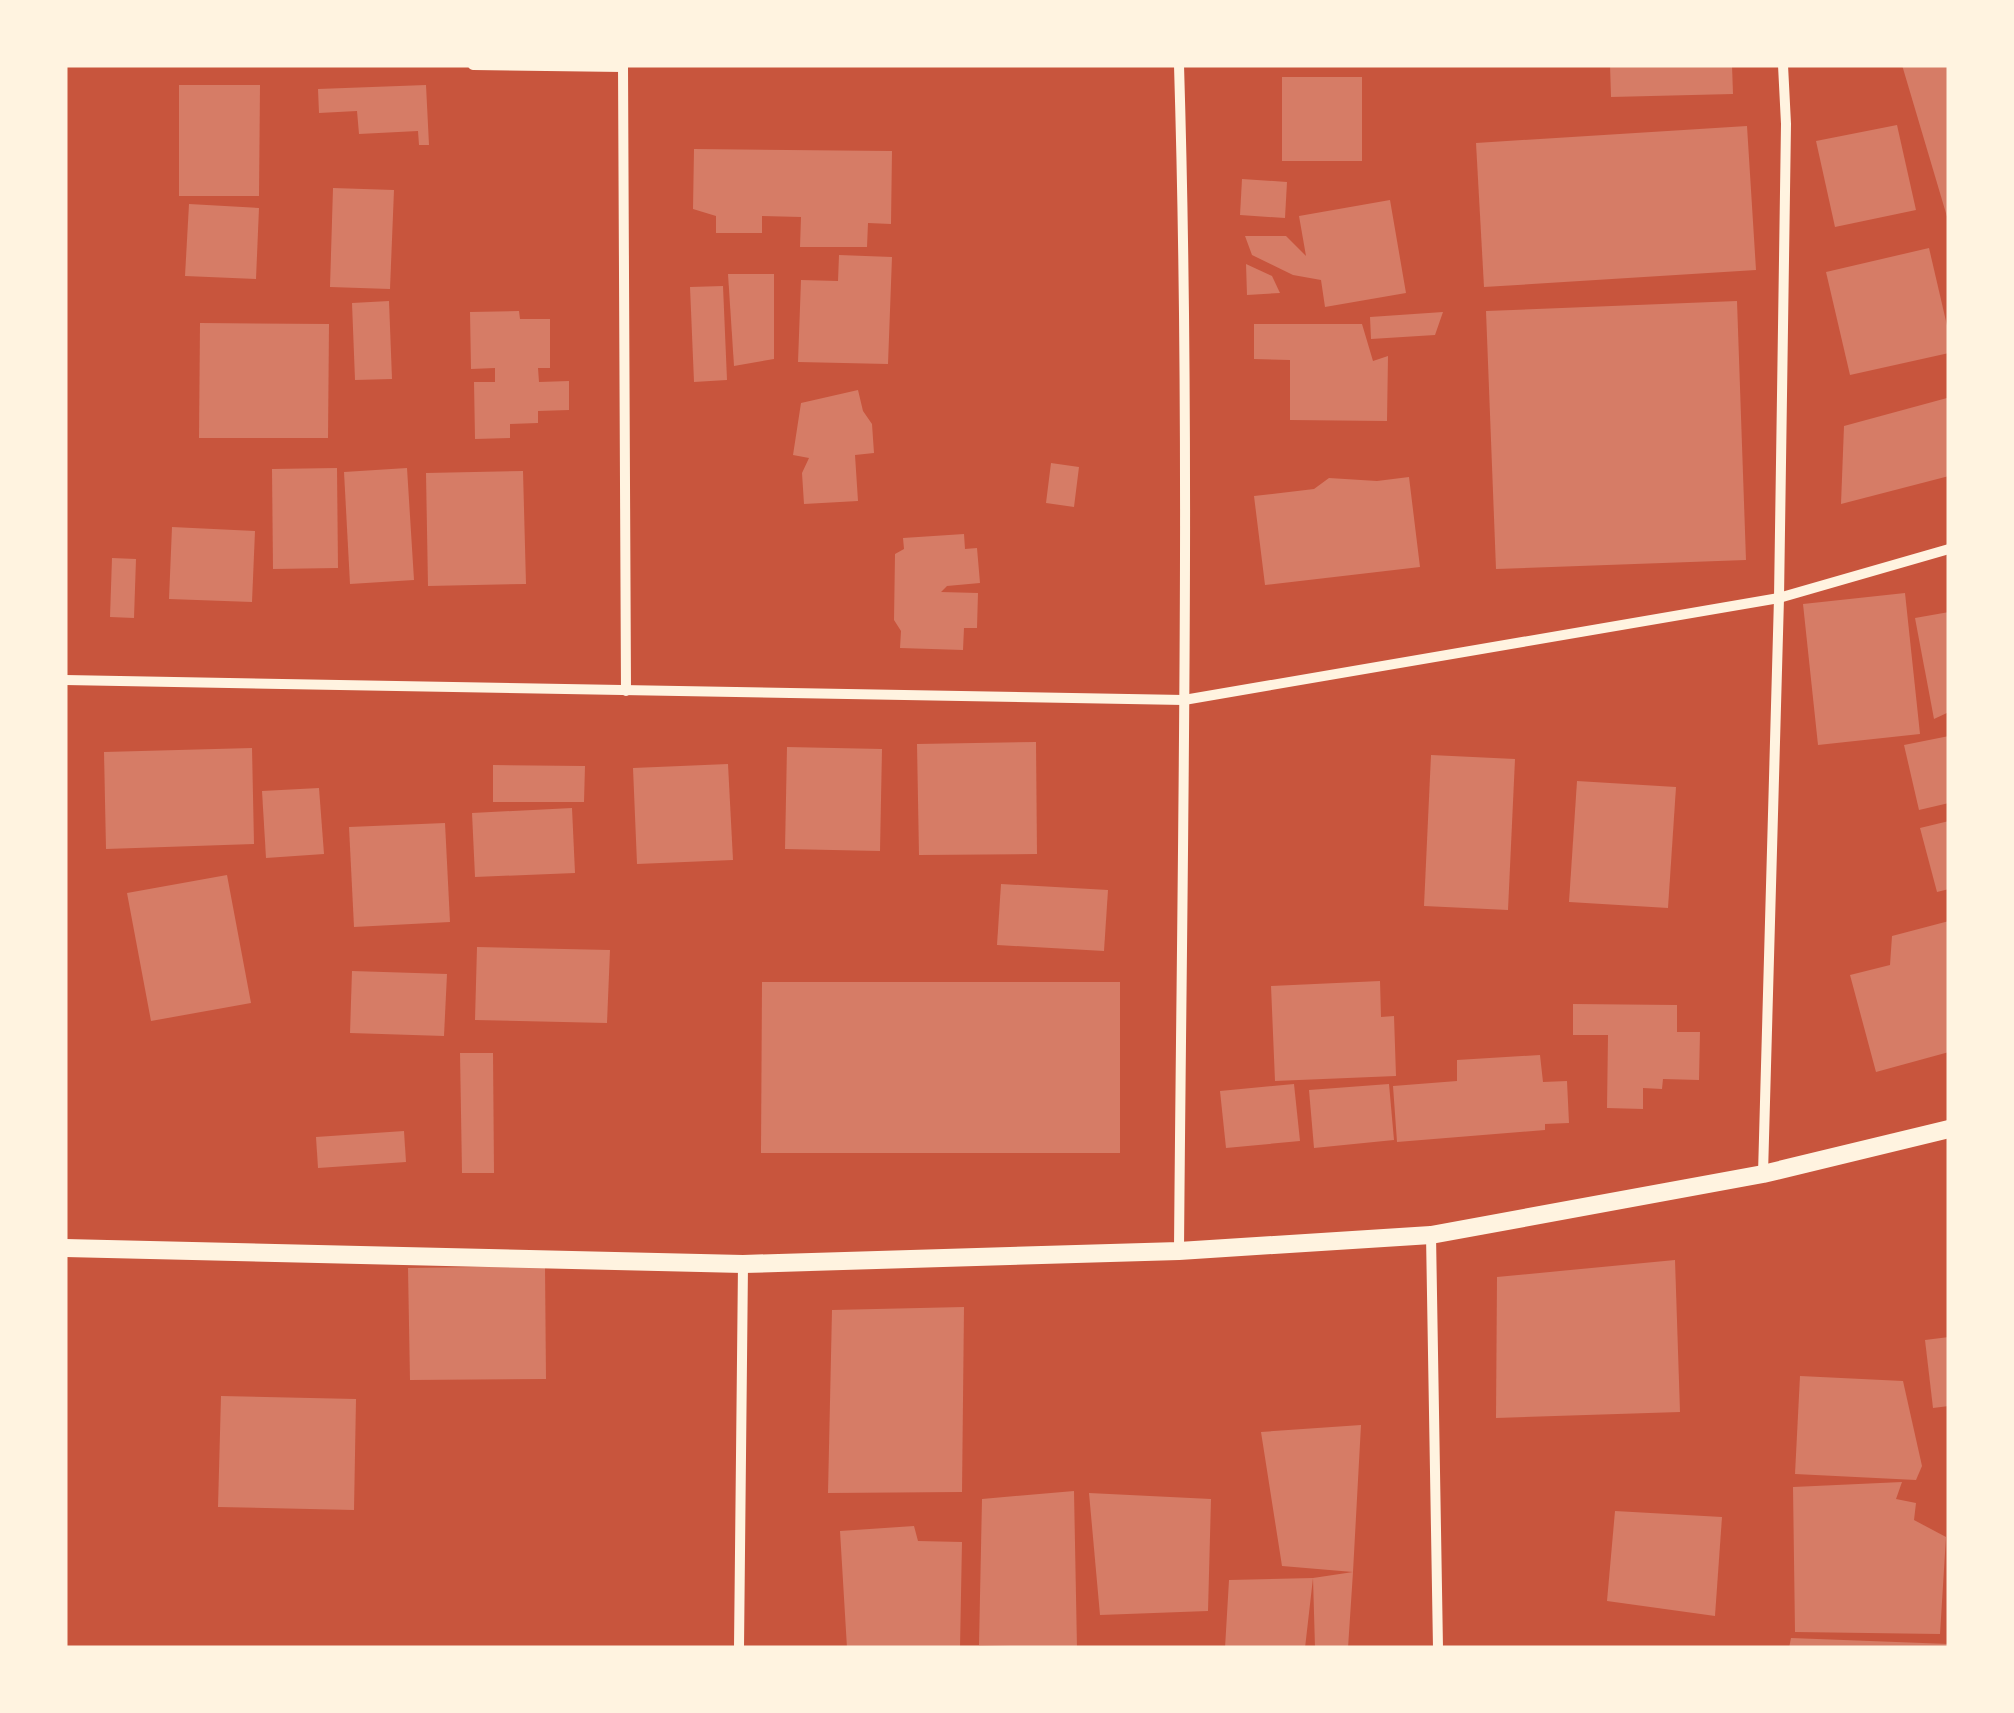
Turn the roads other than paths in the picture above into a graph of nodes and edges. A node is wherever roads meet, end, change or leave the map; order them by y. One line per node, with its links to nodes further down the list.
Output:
1 (474, 65): 3 (street)
2 (1178, 65): 9 (street)
3 (623, 66): 8 (street)
4 (1787, 66): 6 (street)
5 (1949, 549): 6 (street)
6 (1779, 598): 9 (street); 11 (street)
7 (65, 680): 8 (street)
8 (626, 691): 9 (street)
9 (1184, 700): 14 (street)
10 (1949, 1128): 11 (street)
11 (1763, 1174): 12 (street)
12 (1431, 1235): 14 (street); 17 (street)
13 (65, 1248): 15 (street)
14 (1179, 1252): 15 (street)
15 (743, 1264): 16 (street)
16 (739, 1648)
17 (1438, 1648)

